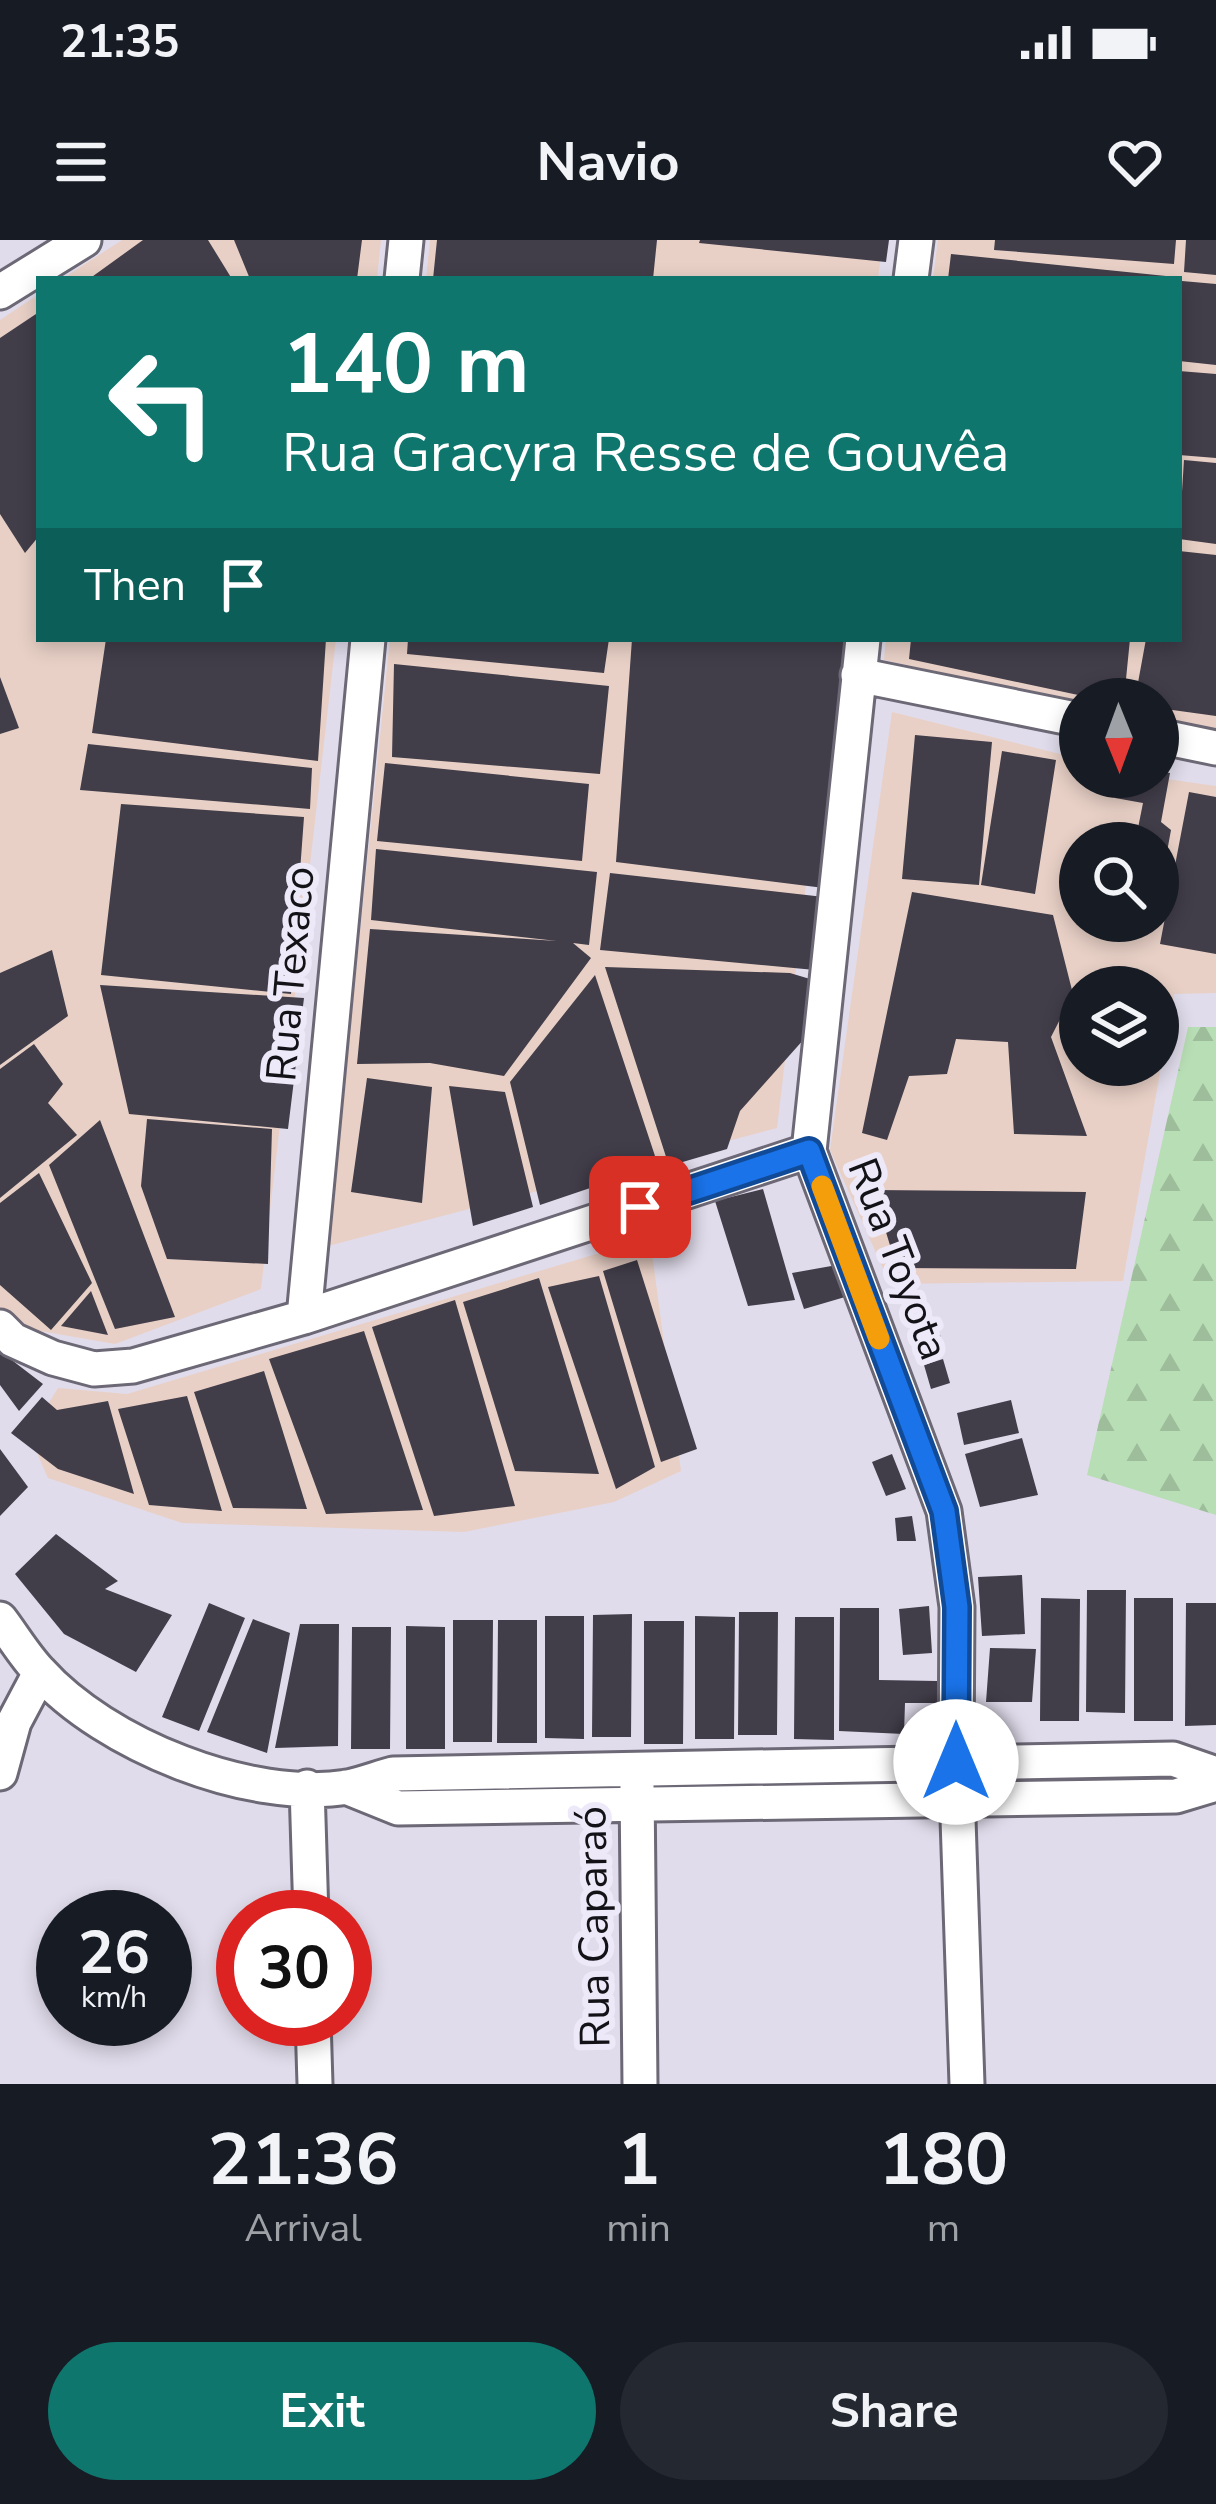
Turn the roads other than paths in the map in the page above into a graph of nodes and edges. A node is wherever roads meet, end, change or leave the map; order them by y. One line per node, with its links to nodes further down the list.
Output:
1 (84, 240): 6 (street)
2 (406, 240): 4 (street)
3 (916, 240): 5 (street)
4 (402, 276)
5 (911, 276)
6 (0, 292)
7 (368, 642): 14 (street, Rua Texaco)
8 (863, 642): 9 (street, Rua Toyota)
9 (858, 675): 10 (street); 13 (street, Rua Toyota)
10 (1059, 716)
11 (1179, 740): 12 (street)
12 (1216, 748)
13 (809, 1151): 14 (street); 18 (street, Rua Toyota)
14 (304, 1317): 15 (street)
15 (0, 1327)
16 (0, 1619): 17 (street)
17 (40, 1673): 21 (street); 23 (street)
18 (956, 1762): 19 (street); 20 (street)
19 (636, 1768): 24 (street); 26 (street, Rua Caparaó)
20 (1201, 1769): 25 (street)
21 (0, 1772)
22 (1216, 1784): 25 (street)
23 (307, 1787): 24 (street); 27 (street)
24 (346, 1787): 26 (street)
25 (957, 1799): 26 (street); 31 (street)
26 (638, 1804): 30 (street, Rua Caparaó)
27 (309, 1890)
28 (314, 2046): 29 (street)
29 (315, 2084)
30 (640, 2084)
31 (967, 2084)

